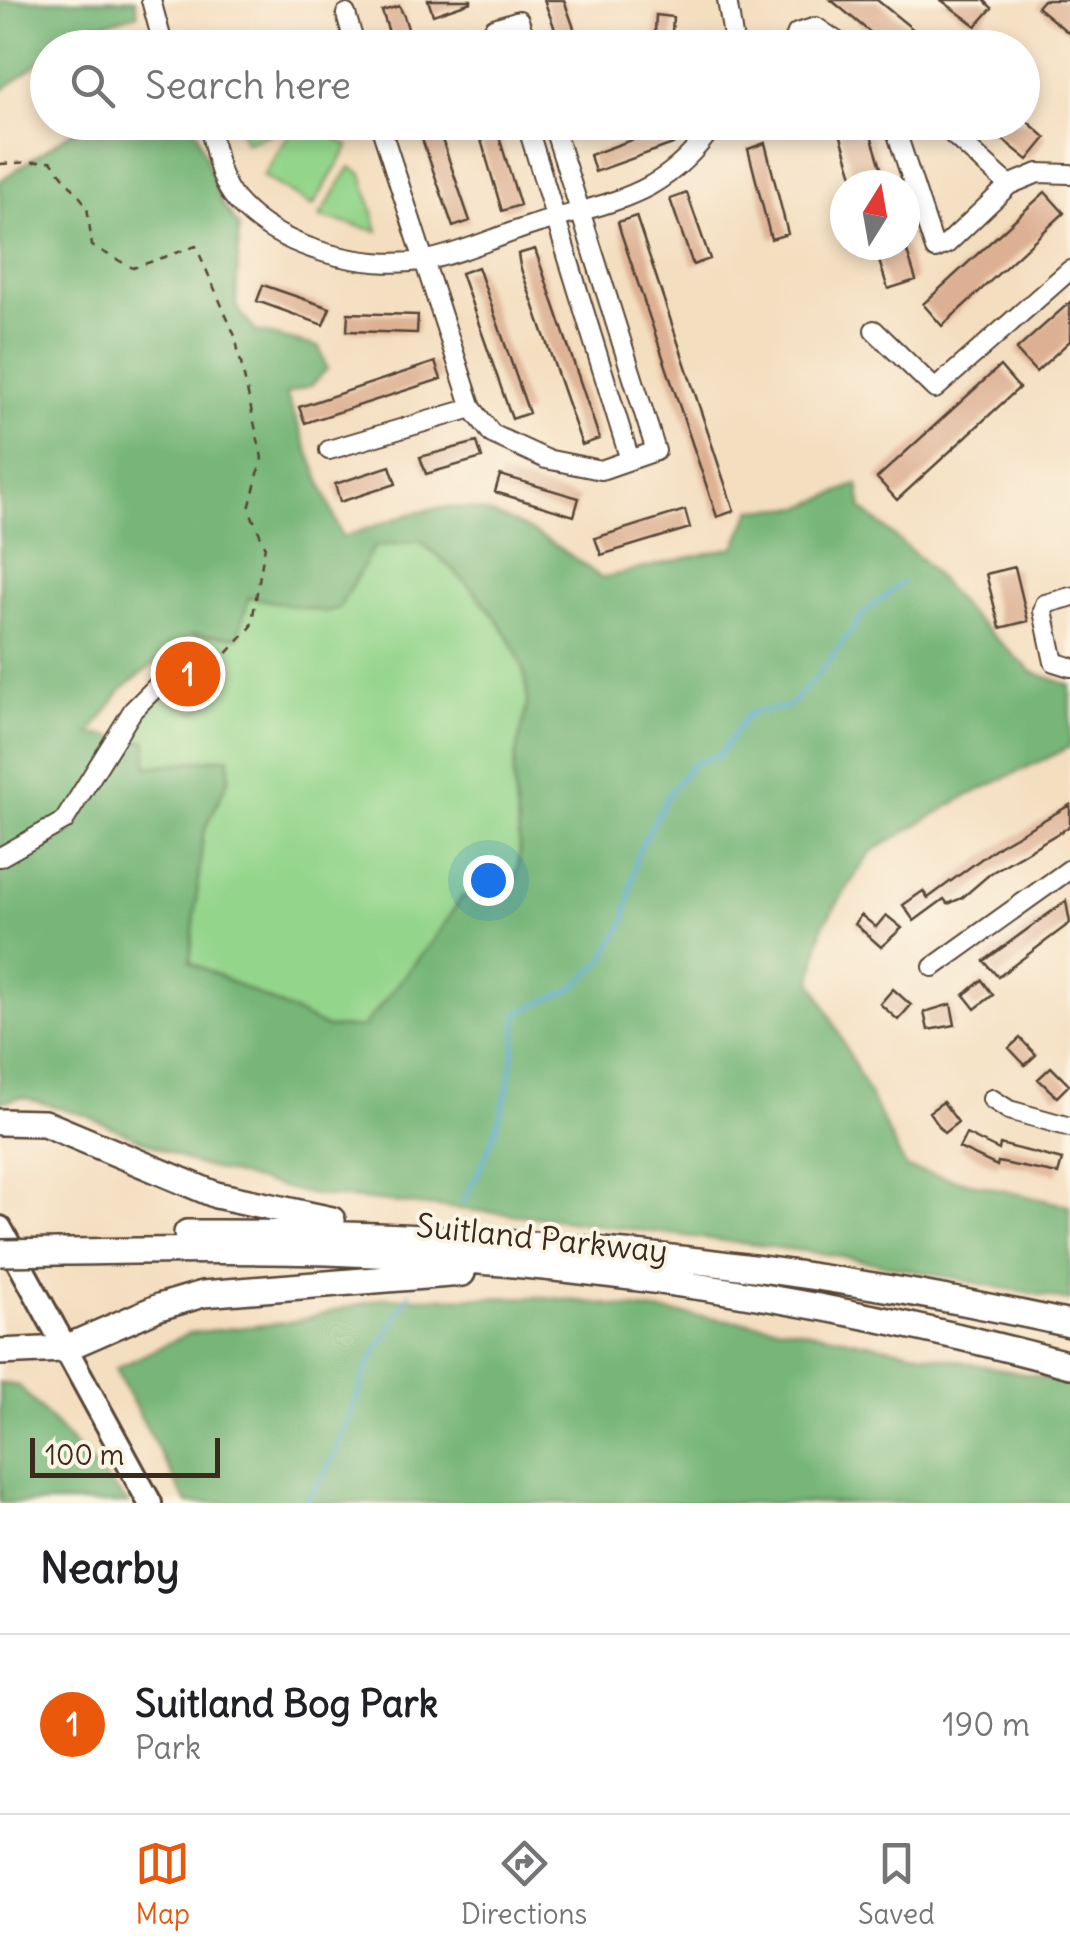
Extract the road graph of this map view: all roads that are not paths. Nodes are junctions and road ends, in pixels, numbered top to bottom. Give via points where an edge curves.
1 (151, 0) edge
2 (727, 0) edge
3 (346, 14) dead end
4 (157, 30) edge
5 (351, 30) edge
6 (495, 30) edge
7 (522, 30) edge
8 (732, 30) edge
9 (212, 140) edge
10 (386, 140) edge
11 (532, 140) edge
12 (558, 140) edge
13 (701, 140) edge
14 (900, 140) edge
15 (960, 140) edge
16 (1070, 174) edge
17 (1009, 185) junction
18 (581, 212) junction
19 (559, 218) junction
20 (426, 260) junction
21 (1070, 270) edge
22 (874, 330) dead end
23 (472, 408) junction
24 (329, 450) dead end
25 (630, 460) junction
26 (1070, 597) edge
27 (1070, 667) edge
28 (188, 682) road end
29 (0, 857) edge
30 (1070, 869) edge
31 (933, 968) dead end
32 (992, 1099) dead end
33 (0, 1122) edge
34 (1070, 1127) edge
35 (0, 1228) edge
36 (0, 1236) edge
37 (496, 1239) junction
38 (59, 1244) junction
39 (0, 1253) edge
40 (612, 1275) junction
41 (1070, 1324) edge
42 (63, 1349) junction
43 (0, 1352) edge
44 (1070, 1364) edge
45 (148, 1499) edge

1 - 4 street
2 - 8 street
3 - 5 street
6 - 7 street via 519,20
9 - 20 street via 235,200 270,229 371,262
10 - 20 street
11 - 19 street
12 - 18 street
13 - 18 street via 670,177
14 - 17 street via 936,249
15 - 17 street
16 - 17 street via 1038,173
18 - 19 street
18 - 25 street via 656,451
19 - 20 street
19 - 25 street
20 - 23 street
21 - 22 street via 935,390
23 - 24 street
23 - 25 street via 492,434 546,460 601,470
26 - 27 street via 1044,604 1043,611 1054,662
28 - 29 street via 165,678 133,710 64,820
30 - 31 street
32 - 34 street
33 - 37 highway via 44,1124 251,1205 329,1219 425,1224
35 - 42 main road
36 - 38 highway, Suitland Parkway
37 - 38 highway, Suitland Parkway via 323,1232
37 - 41 highway, Suitland Parkway via 776,1269
38 - 39 highway, Suitland Parkway, bridge
38 - 40 highway, Suitland Parkway via 329,1252
40 - 42 highway via 457,1273 219,1292 159,1306
40 - 44 highway, Suitland Parkway via 859,1315
42 - 43 highway
42 - 45 main road

